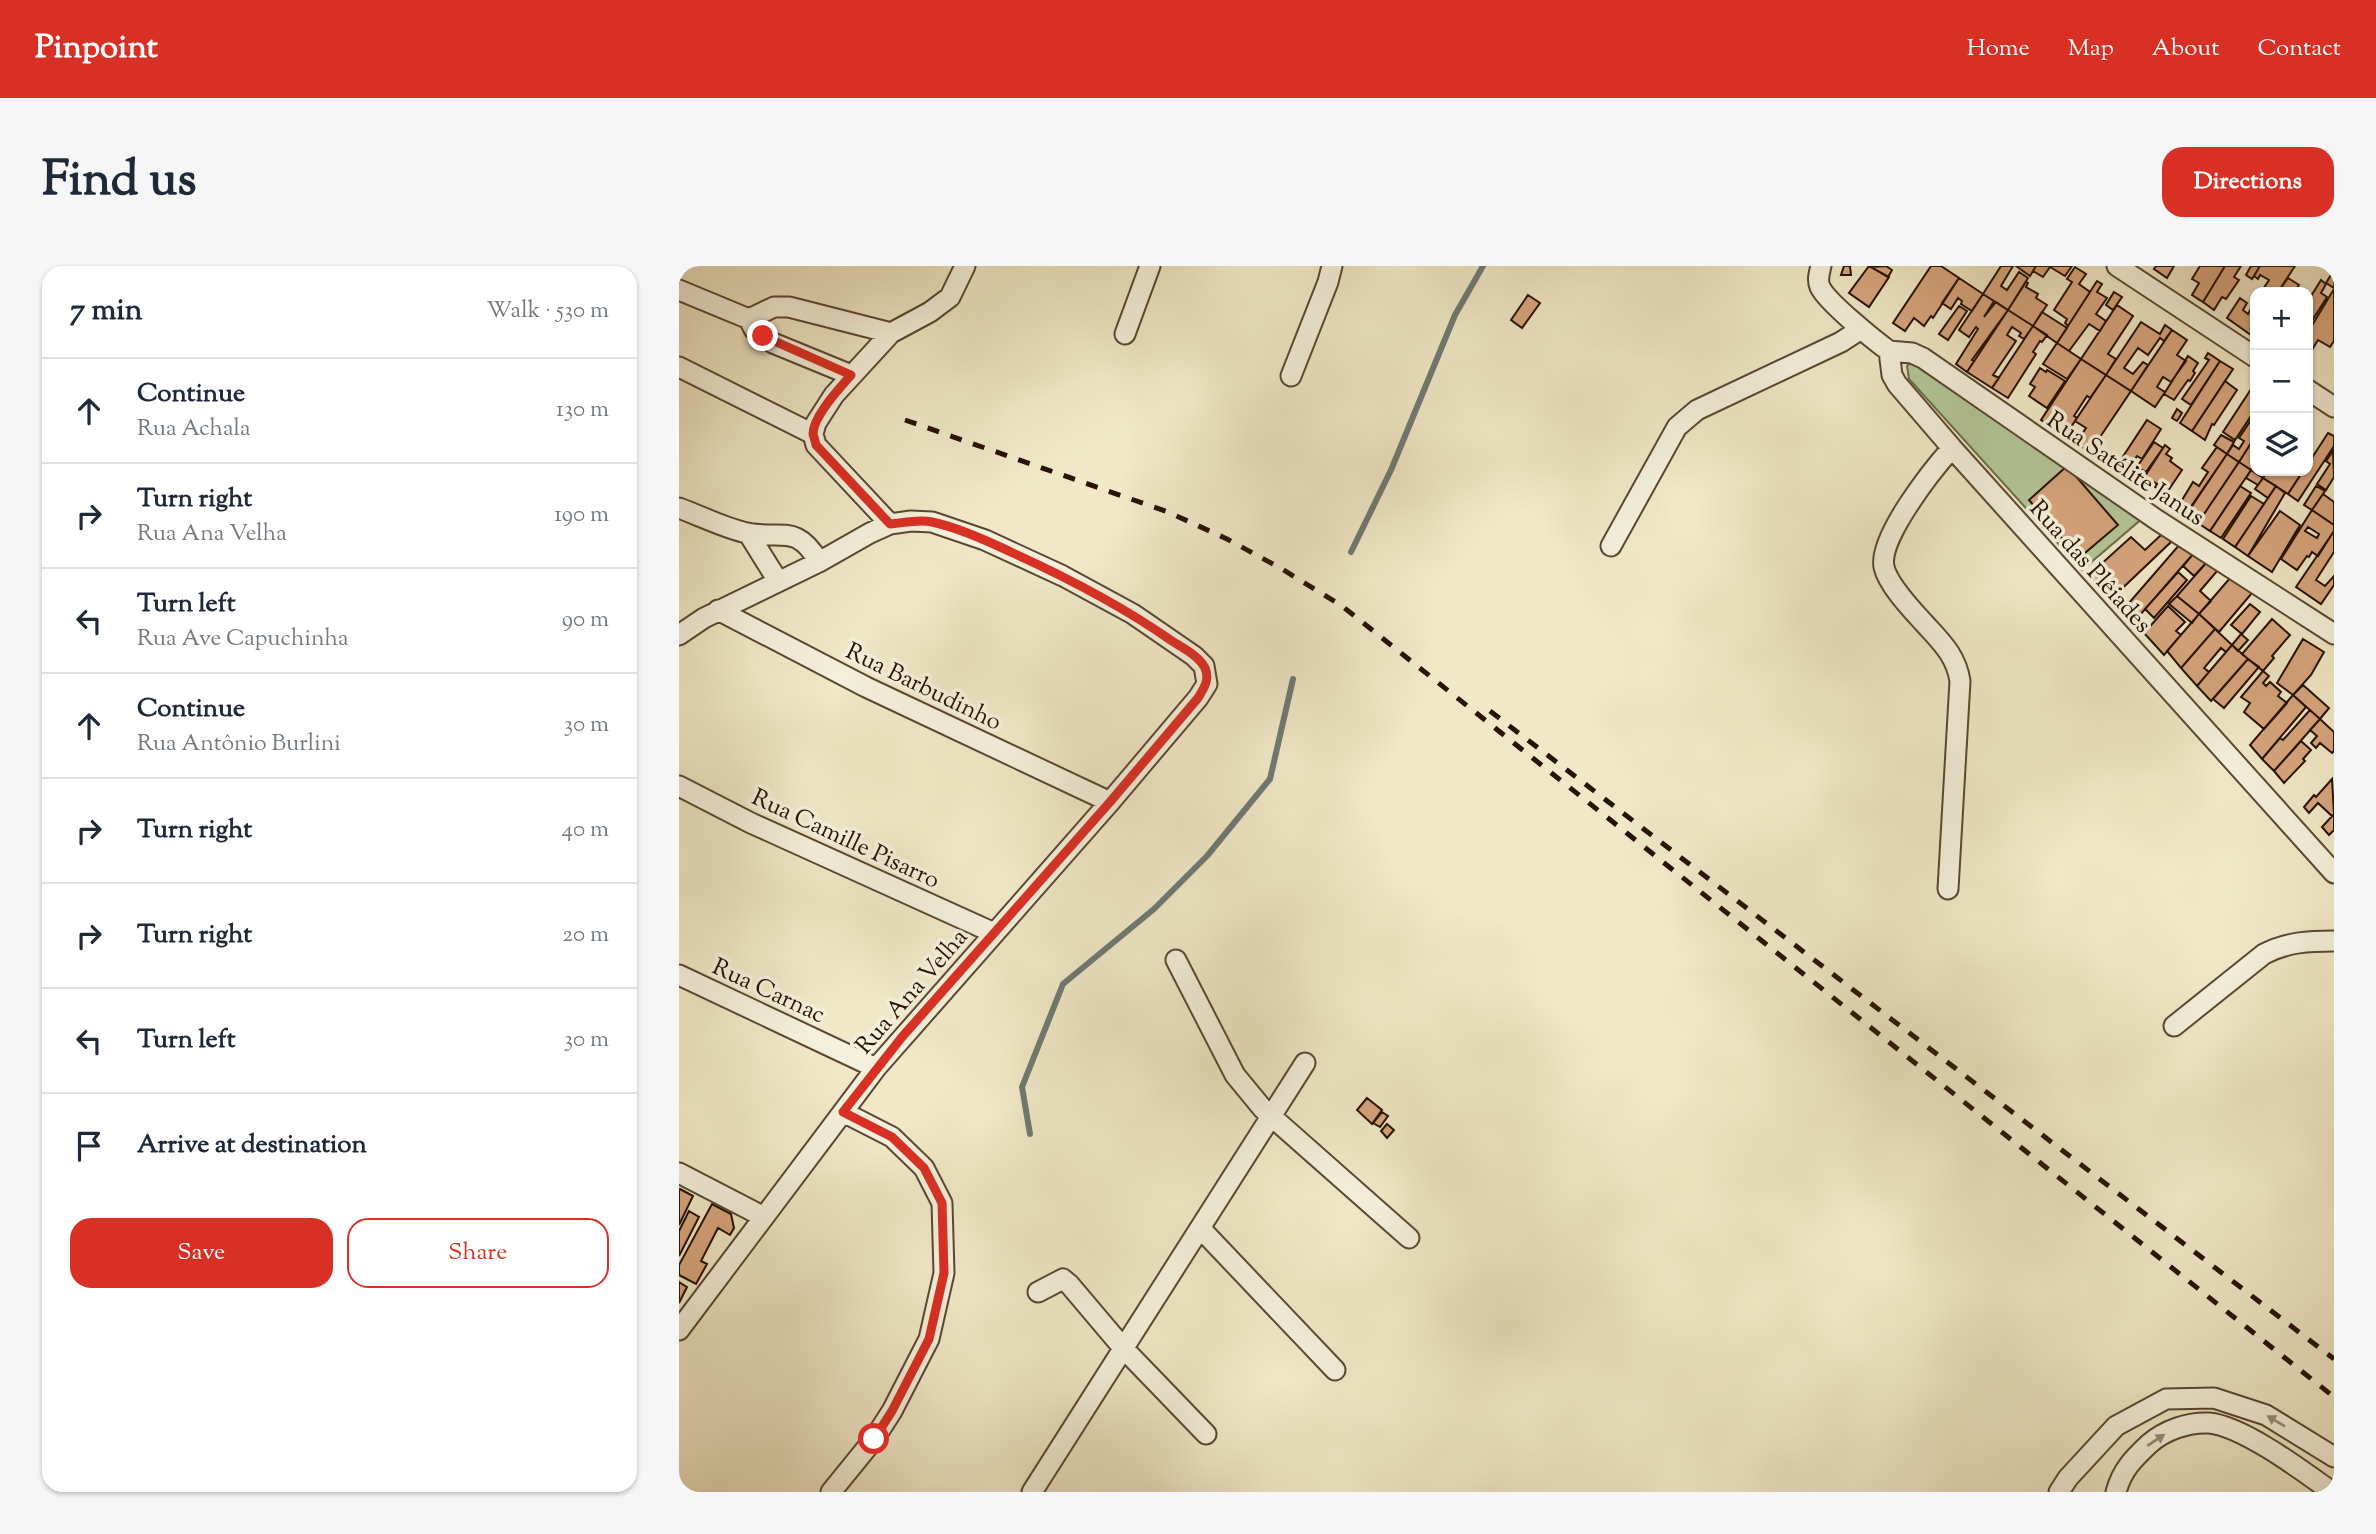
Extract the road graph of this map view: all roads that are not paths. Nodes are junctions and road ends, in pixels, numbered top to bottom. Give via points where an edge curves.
1 (965, 266) edge
2 (1150, 266) edge
3 (1332, 266) edge
4 (1821, 266) edge
5 (2117, 266) edge
6 (679, 290) edge
7 (749, 318) junction
8 (1861, 329) junction
9 (891, 332) junction
10 (1125, 334) dead end
11 (1889, 351) junction
12 (2250, 354) edge
13 (679, 367) edge
14 (851, 375) junction
15 (1291, 376) dead end
16 (2313, 393) edge
17 (2334, 406) edge
18 (813, 434) junction
19 (1952, 448) junction
20 (679, 508) edge
21 (890, 524) junction
22 (748, 533) junction
23 (1611, 546) dead end
24 (819, 562) junction
25 (778, 581) junction
26 (718, 610) junction
27 (2334, 634) edge
28 (679, 635) edge
29 (679, 786) edge
30 (1110, 802) junction
31 (2334, 873) edge
32 (1948, 889) dead end
33 (994, 933) junction
34 (2334, 941) edge
35 (1175, 960) dead end
36 (679, 975) edge
37 (2174, 1026) dead end
38 (1305, 1062) dead end
39 (876, 1068) junction
40 (843, 1112) junction
41 (1271, 1116) junction
42 (679, 1173) edge
43 (764, 1217) junction
44 (1201, 1229) junction
45 (1409, 1238) dead end
46 (1038, 1292) dead end
47 (679, 1330) edge
48 (1124, 1349) junction
49 (1335, 1370) dead end
50 (1206, 1434) dead end
51 (2334, 1457) edge
52 (831, 1492) edge
53 (1032, 1492) edge
54 (2059, 1492) edge
55 (2116, 1492) edge
56 (2332, 1492) edge

1 - 9 street via 950,297
2 - 10 street
3 - 15 street
4 - 8 street via 1821,289
5 - 12 street
6 - 7 street
7 - 9 street via 774,307 789,307
7 - 14 street via 754,329 773,342
8 - 11 street
8 - 23 street via 1687,418 1661,452
9 - 14 street
11 - 19 street, Rua das Plêiades via 1897,384
11 - 27 street, Rua Satélite Janus via 1923,358 2157,520
13 - 18 street
14 - 18 street via 815,423
16 - 17 street
18 - 21 street via 816,445
19 - 31 street, Rua das Plêiades
19 - 32 street via 1907,507 1891,536 1883,565 1889,579 1958,666
20 - 22 street
21 - 24 street
21 - 30 street, Rua Ana Velha via 932,522 985,540 1133,614 1204,666 1207,684 1198,698
22 - 24 street via 795,537 805,542
22 - 25 street
24 - 25 street
25 - 26 street
26 - 28 street
26 - 30 street, Rua Barbudinho via 866,687
29 - 33 street, Rua Camille Pisarro
30 - 33 street, Rua Ana Velha
33 - 39 street, Rua Ana Velha
34 - 37 street via 2309,941 2272,950
35 - 41 street via 1235,1075
36 - 39 street, Rua Carnac
38 - 41 street
39 - 40 street, Rua Ana Velha
40 - 43 street, Rua Ana Velha
40 - 52 street via 892,1137 924,1168 942,1203 944,1273 929,1339 892,1411
41 - 44 street
41 - 45 street
42 - 43 street
43 - 47 street, Rua Ana Velha
44 - 48 street
44 - 49 street
46 - 48 street via 1063,1279
48 - 50 street
48 - 53 street
51 -> 54 street via 2266,1415 2214,1398 2167,1399 2116,1426
55 -> 56 street via 2129,1462 2157,1437 2188,1424 2211,1423 2276,1454

